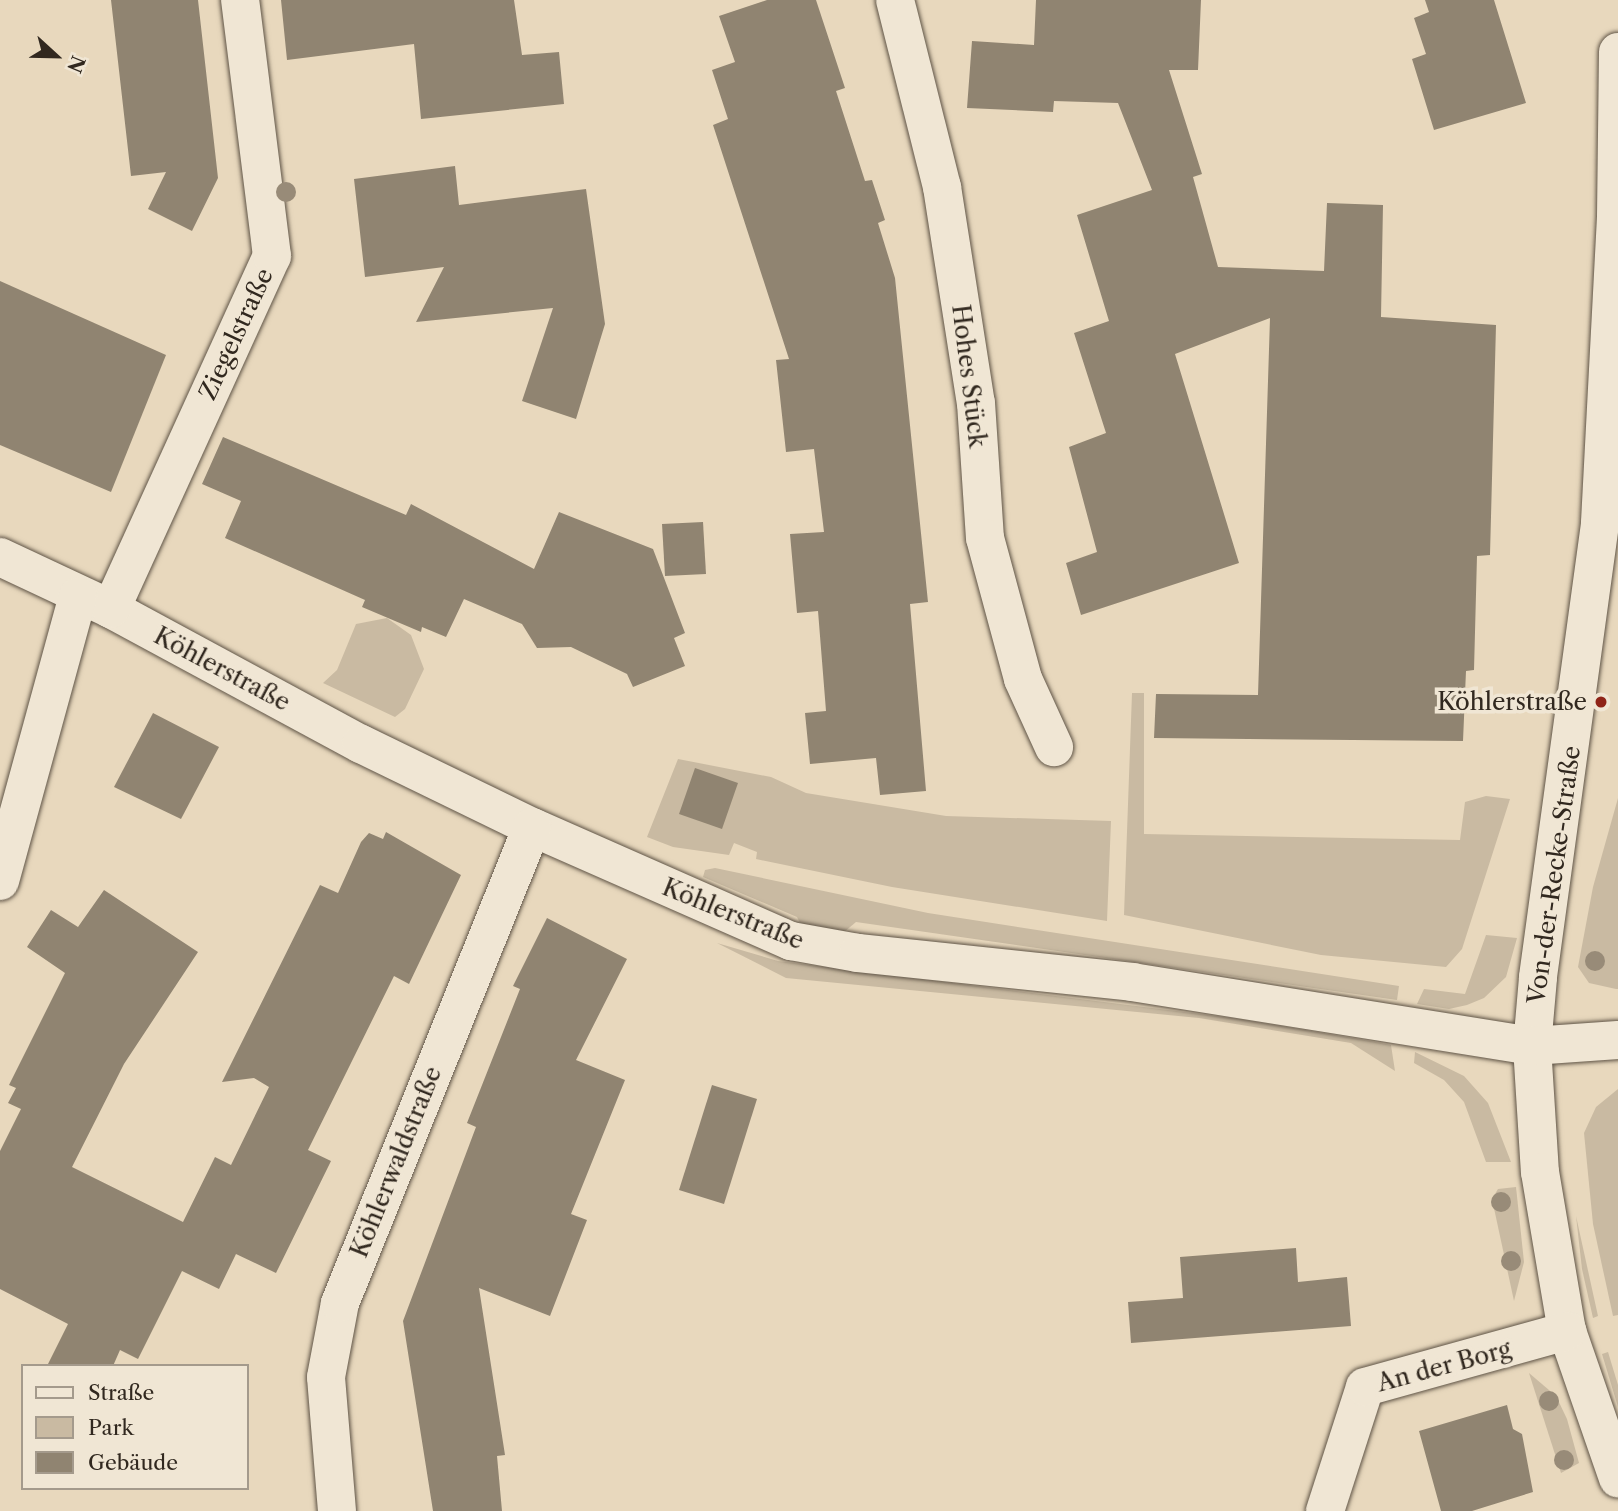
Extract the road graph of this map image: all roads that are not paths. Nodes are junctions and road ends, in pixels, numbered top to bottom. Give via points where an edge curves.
1 (240, 0) edge
2 (895, 0) edge
3 (1618, 52) edge
4 (0, 557) edge
5 (94, 603) junction
6 (1054, 747) dead end
7 (532, 827) junction
8 (0, 881) edge
9 (1618, 1040) edge
10 (1532, 1046) junction
11 (1567, 1331) junction
12 (1618, 1478) edge
13 (337, 1511) edge
14 (1325, 1511) edge

1 - 5 street, Ziegelstraße via 272,256
2 - 6 street, Hohes Stück via 942,187 976,403 985,538 1023,679
3 - 10 street, Von-der-Recke-Straße via 1616,217 1600,524
4 - 5 street, Köhlerstraße
5 - 7 street, Köhlerstraße via 361,744
5 - 8 street
7 - 10 street, Köhlerstraße via 676,893 816,947 1132,982
7 - 13 street, Köhlerwaldstraße via 340,1303 326,1377
9 - 10 street, Köhlerstraße
10 - 11 street, Von-der-Recke-Straße via 1541,1172
11 - 12 street, Von-der-Recke-Straße
11 - 14 street, An der Borg via 1365,1387

